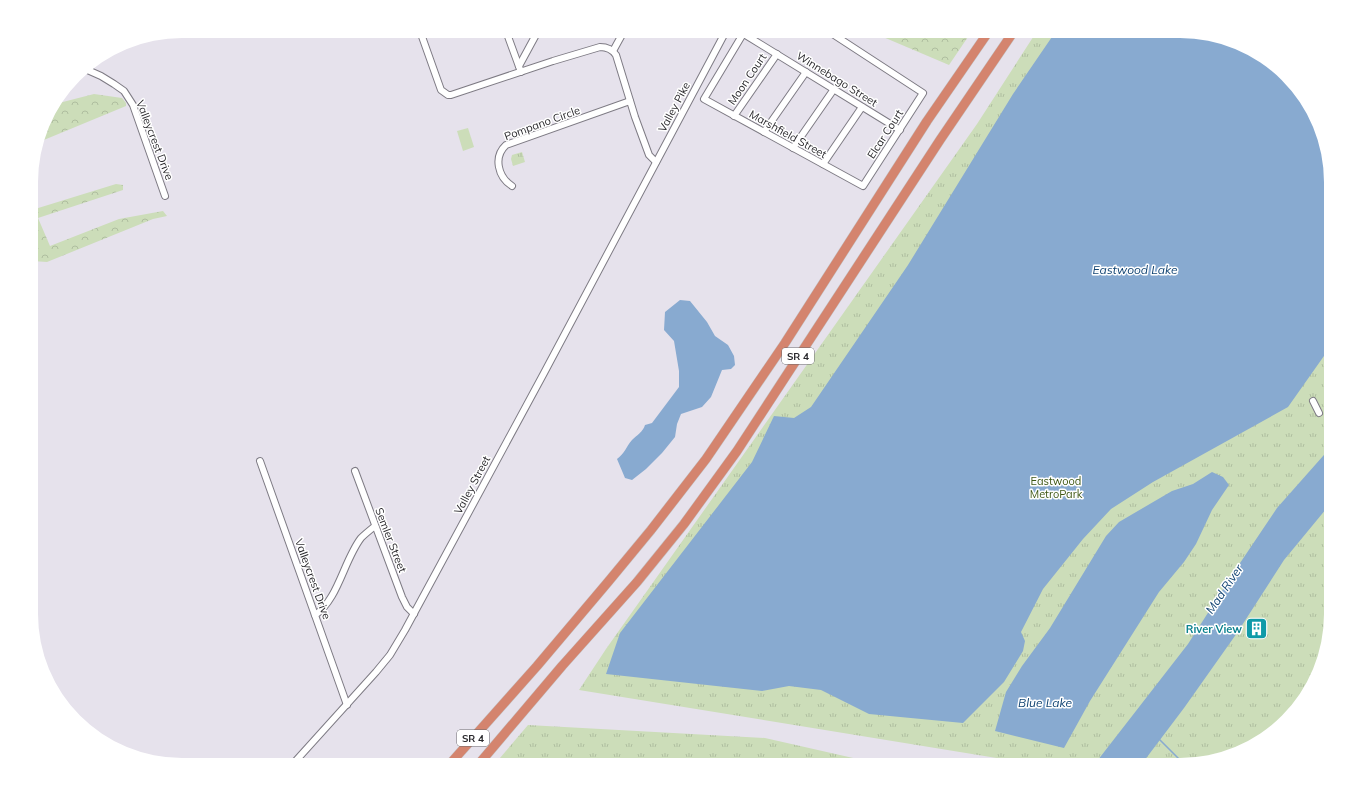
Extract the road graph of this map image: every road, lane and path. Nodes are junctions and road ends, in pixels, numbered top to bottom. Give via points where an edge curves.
1 (422, 38) edge
2 (509, 38) edge
3 (535, 38) edge
4 (620, 38) edge
5 (722, 38) edge
6 (738, 38) edge
7 (751, 38) edge
8 (839, 38) edge
9 (984, 38) edge
10 (1009, 38) edge
11 (613, 51) junction
12 (776, 54) junction
13 (520, 69) junction
14 (90, 71) edge
15 (806, 72) junction
16 (834, 89) junction
17 (630, 101) junction
18 (862, 107) junction
19 (734, 116) junction
20 (900, 130) junction
21 (764, 132) junction
22 (793, 148) junction
23 (656, 162) junction
24 (823, 164) junction
25 (512, 186) dead end
26 (863, 186) joint
27 (640, 193) joint
28 (165, 196) dead end
29 (1313, 401) dead end
30 (1319, 413) dead end
31 (260, 461) dead end
32 (355, 471) dead end
33 (375, 526) junction
34 (414, 614) junction
35 (315, 615) junction
36 (347, 705) junction
37 (298, 758) edge
38 (455, 758) edge
39 (484, 758) edge

1 - 13 street via 441,90 448,95
2 - 13 street
3 - 13 street
4 - 11 street
5 - 23 street, Valley Pike
6 - 19 street, Marshfield Street via 704,99
7 - 12 street, Winnebago Street
8 - 20 street, Elcar Court via 924,93
9 - 38 highway, SR 4 via 706,459 613,576
10 - 39 highway, SR 4 via 737,450 684,524
11 - 13 street via 600,47
11 - 17 street
12 - 15 street, Winnebago Street
12 - 19 street, Moon Court
14 - 28 street, Valleycrest Drive via 124,91 133,105
15 - 16 street, Winnebago Street
15 - 21 street
16 - 18 street, Winnebago Street
16 - 22 street
17 - 23 street via 649,155
17 - 25 street, Pompano Circle via 506,145 499,156 499,168 505,180
18 - 20 street, Winnebago Street
18 - 24 street
19 - 21 street, Marshfield Street
20 - 26 street, Elcar Court
21 - 22 street, Marshfield Street
22 - 24 street, Marshfield Street
23 - 27 street, Valley Pike
24 - 26 street, Marshfield Street
27 - 34 street, Valley Street
29 - 30 street
31 - 35 street, Valleycrest Drive
32 - 33 street, Semler Street
33 - 34 street, Semler Street via 402,597
33 - 35 street via 358,542 324,607
34 - 36 street, Valley Street via 382,666
35 - 36 street, Valleycrest Drive
36 - 37 street, Valley Street

